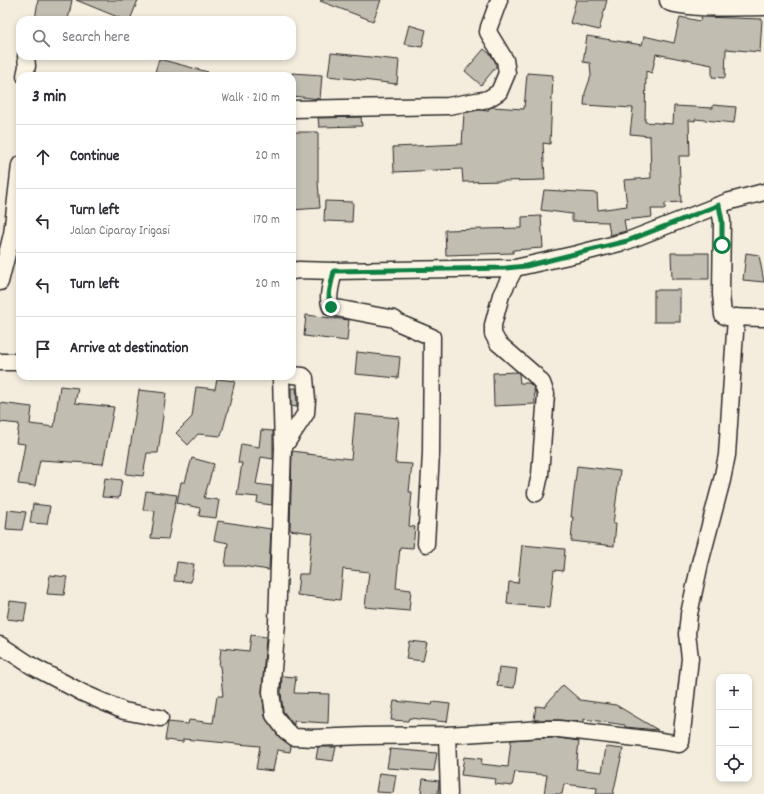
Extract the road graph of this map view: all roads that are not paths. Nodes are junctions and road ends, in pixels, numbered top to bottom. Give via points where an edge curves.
1 (498, 0) edge
2 (671, 0) edge
3 (710, 2) edge
4 (764, 4) edge
5 (26, 60) edge
6 (25, 72) edge
7 (296, 109) edge
8 (764, 192) edge
9 (16, 200) edge
10 (720, 212) junction
11 (296, 270) edge
12 (334, 271) junction
13 (513, 272) junction
14 (0, 282) edge
15 (736, 317) junction
16 (764, 318) edge
17 (0, 362) edge
18 (16, 362) edge
19 (296, 375) edge
20 (280, 380) edge
21 (283, 448) junction
22 (536, 493) dead end
23 (426, 544) dead end
24 (0, 645) edge
25 (160, 718) dead end
26 (447, 735) junction
27 (449, 794) edge

1 - 7 street via 488,32 505,60 507,73 499,92 488,99 448,106
2 - 3 main road
3 - 4 main road
5 - 6 street
8 - 10 street via 739,198
9 - 14 street via 12,234
10 - 13 street
10 - 15 street via 723,315
11 - 12 street
12 - 13 street
12 - 23 street via 329,295 331,307 394,319 432,337 431,453
13 - 22 street via 501,295 493,334 498,343 536,375 546,394 540,475
15 - 16 street
15 - 26 street via 727,455 689,614 687,634 690,658 681,742 677,744 559,729
17 - 18 street
19 - 21 street via 306,378 306,413
20 - 21 street
21 - 26 street via 277,623 271,692 274,715 294,737
24 - 25 street via 32,666 83,693 124,711
26 - 27 street

